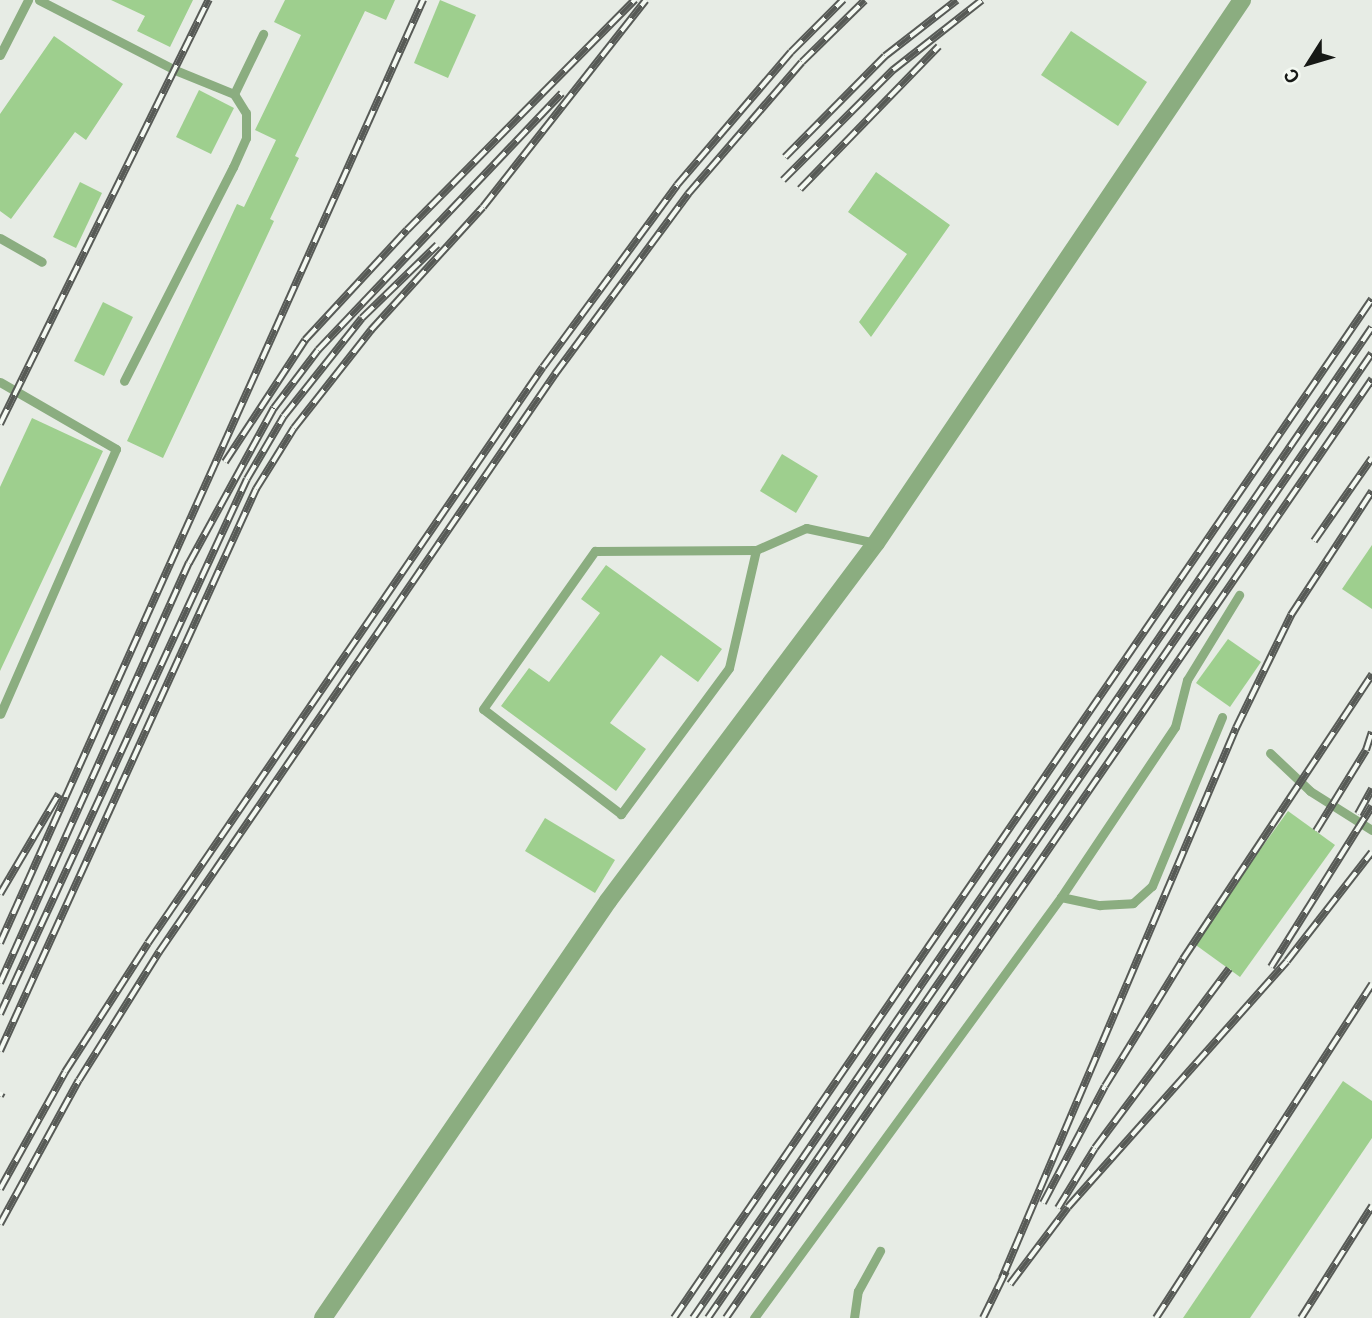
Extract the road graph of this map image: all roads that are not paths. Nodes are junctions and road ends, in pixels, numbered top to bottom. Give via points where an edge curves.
1 (28, 0) edge
2 (39, 0) edge
3 (1242, 0) edge
4 (263, 34) dead end
5 (0, 55) edge
6 (233, 94) junction
7 (0, 238) edge
8 (42, 262) dead end
9 (124, 381) dead end
10 (0, 382) edge
11 (876, 543) junction
12 (756, 550) junction
13 (1239, 596) dead end
14 (0, 714) edge
15 (1222, 717) dead end
16 (1270, 753) dead end
17 (1372, 830) edge
18 (1061, 897) junction
19 (880, 1251) dead end
20 (323, 1318) edge
21 (754, 1318) edge
22 (854, 1318) edge

1 - 5 lane
2 - 6 lane via 175,70
3 - 11 street
4 - 6 lane
6 - 9 lane via 246,113 246,138
7 - 8 lane
10 - 14 lane via 116,449
11 - 12 lane via 806,528
11 - 20 street via 608,901
12 - 12 lane via 595,551 483,709 621,814 729,668
13 - 18 lane via 1187,680 1175,727
15 - 18 lane via 1152,886 1133,902 1100,905
16 - 17 lane via 1310,790
18 - 21 lane
19 - 22 lane via 858,1291

